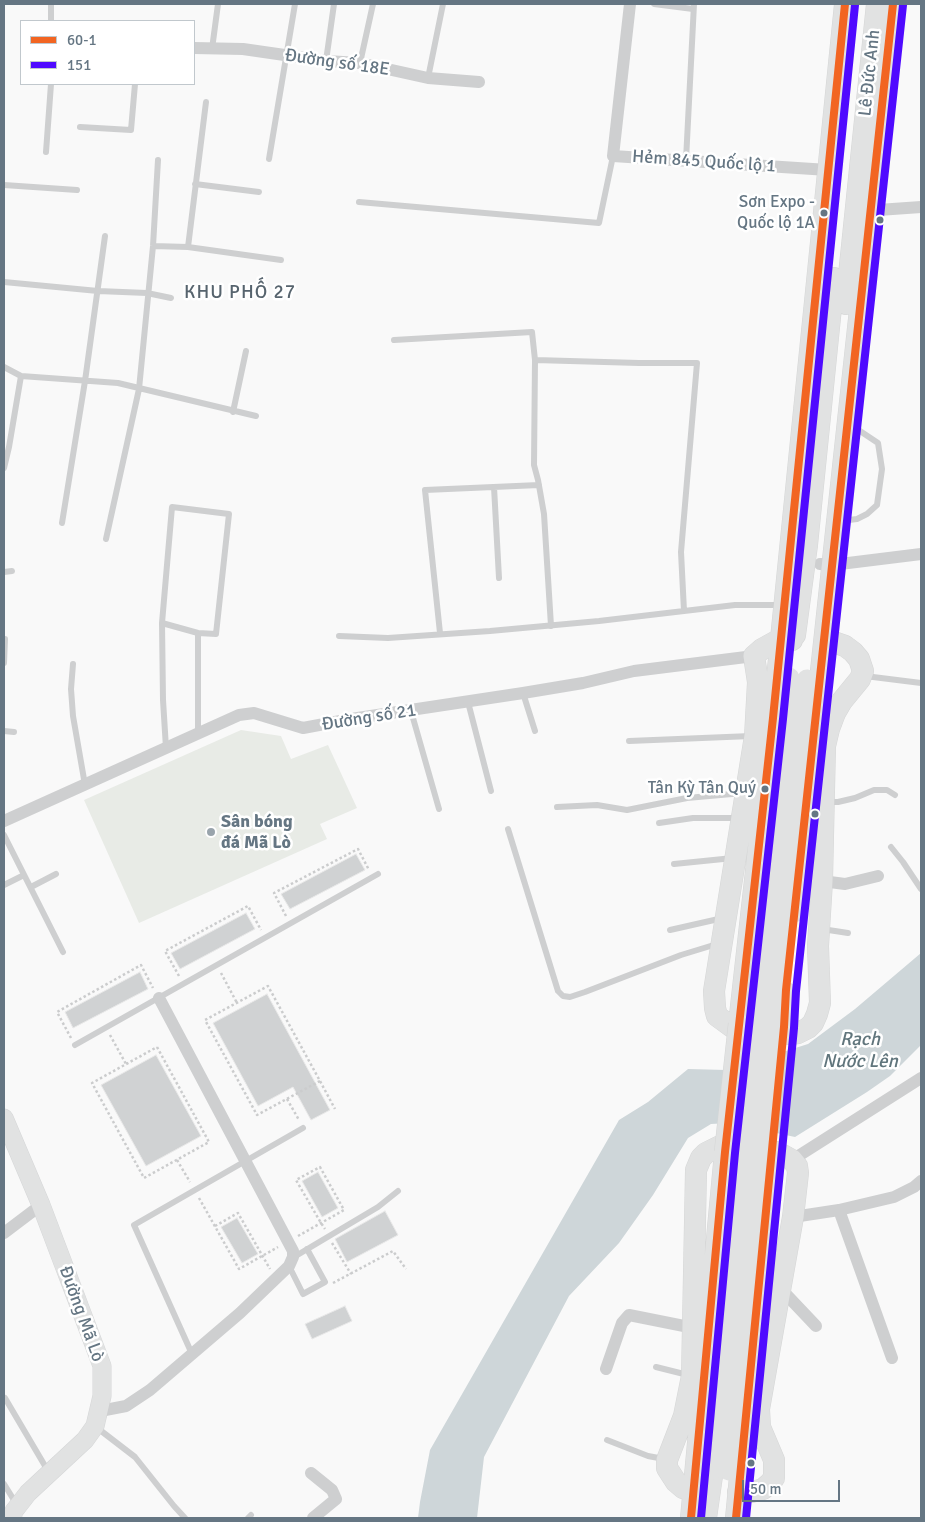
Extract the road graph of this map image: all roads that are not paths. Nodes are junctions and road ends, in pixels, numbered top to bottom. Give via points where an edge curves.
1 (51, 4) edge
2 (218, 4) edge
3 (295, 4) edge
4 (334, 4) edge
5 (373, 4) edge
6 (443, 4) edge
7 (630, 4) edge
8 (654, 4) edge
9 (844, 4) edge
10 (862, 4) edge
11 (877, 4) edge
12 (893, 4) edge
13 (693, 7) edge
14 (51, 20) edge
15 (195, 48) edge
16 (212, 49) junction
17 (287, 56) junction
18 (326, 61) junction
19 (360, 63) junction
20 (428, 78) junction
21 (479, 82) dead end
22 (50, 85) edge
23 (135, 85) edge
24 (206, 102) dead end
25 (80, 127) dead end
26 (46, 152) dead end
27 (613, 156) junction
28 (269, 159) dead end
29 (158, 160) dead end
30 (686, 160) junction
31 (828, 170) junction
32 (195, 184) junction
33 (4, 185) edge
34 (77, 190) dead end
35 (259, 192) dead end
36 (359, 202) dead end
37 (921, 206) edge
38 (863, 210) junction
39 (105, 236) dead end
40 (153, 246) junction
41 (188, 247) junction
42 (281, 260) dead end
43 (4, 282) edge
44 (98, 291) junction
45 (148, 293) junction
46 (171, 298) dead end
47 (852, 316) junction
48 (394, 340) dead end
49 (246, 351) dead end
50 (535, 360) junction
51 (4, 367) edge
52 (21, 376) junction
53 (85, 381) junction
54 (139, 389) junction
55 (234, 412) junction
56 (256, 416) dead end
57 (848, 424) junction
58 (4, 468) edge
59 (539, 485) junction
60 (494, 487) junction
61 (838, 521) junction
62 (62, 523) dead end
63 (106, 539) dead end
64 (921, 554) edge
65 (826, 564) junction
66 (4, 572) edge
67 (12, 572) dead end
68 (499, 578) dead end
69 (784, 605) junction
70 (684, 611) junction
71 (162, 623) junction
72 (551, 626) junction
73 (198, 633) junction
74 (440, 633) junction
75 (339, 636) dead end
76 (5, 638) dead end
77 (825, 639) junction
78 (787, 640) junction
79 (754, 656) junction
80 (4, 663) edge
81 (73, 664) dead end
82 (862, 675) junction
83 (798, 679) junction
84 (921, 683) edge
85 (523, 693) junction
86 (468, 702) junction
87 (411, 711) junction
88 (4, 731) edge
89 (535, 731) dead end
90 (14, 732) dead end
91 (198, 732) junction
92 (755, 736) junction
93 (629, 741) dead end
94 (166, 748) junction
95 (85, 785) junction
96 (490, 791) dead end
97 (747, 793) junction
98 (895, 795) dead end
99 (824, 802) junction
100 (557, 807) dead end
101 (439, 809) dead end
102 (743, 818) junction
103 (4, 821) edge
104 (659, 823) dead end
105 (508, 829) dead end
106 (4, 835) edge
107 (890, 847) dead end
108 (736, 857) junction
109 (674, 864) dead end
110 (56, 874) dead end
111 (24, 875) junction
112 (376, 876) road end
113 (878, 876) dead end
114 (822, 881) junction
115 (4, 885) edge
116 (30, 887) junction
117 (921, 889) edge
118 (728, 916) junction
119 (819, 928) junction
120 (670, 930) dead end
121 (848, 933) dead end
122 (723, 942) junction
123 (63, 952) dead end
124 (159, 998) junction
125 (75, 1045) road end
126 (919, 1084) edge
127 (4, 1118) edge
128 (303, 1128) road end
129 (792, 1160) junction
130 (245, 1161) junction
131 (921, 1181) edge
132 (398, 1191) dead end
133 (41, 1205) junction
134 (839, 1210) junction
135 (793, 1217) junction
136 (4, 1233) edge
137 (307, 1248) junction
138 (291, 1262) junction
139 (780, 1288) junction
140 (816, 1326) dead end
141 (694, 1328) junction
142 (192, 1354) junction
143 (892, 1358) dead end
144 (656, 1367) dead end
145 (606, 1369) dead end
146 (692, 1376) junction
147 (5, 1398) edge
148 (98, 1419) junction
149 (606, 1440) dead end
150 (667, 1460) junction
151 (721, 1470) junction
152 (49, 1472) junction
153 (311, 1472) dead end
154 (4, 1484) edge
155 (695, 1492) junction
156 (738, 1492) junction
157 (14, 1513) edge
158 (185, 1518) edge
159 (313, 1518) edge
160 (691, 1518) edge
161 (706, 1518) edge
162 (724, 1518) edge
163 (736, 1518) edge

1 - 14 lane
2 - 16 lane
3 - 17 lane
4 - 18 lane
5 - 19 lane
6 - 20 lane
7 - 27 street, Hẻm 845 Quốc lộ 1
8 - 13 lane
9 - 31 highway, Lê Đức Anh
10 - 78 highway, Lê Đức Anh via 809,525
11 - 38 highway, Lê Đức Anh
12 - 38 highway, Lê Đức Anh
13 - 30 lane
15 - 16 street, Đường số 18E
16 - 17 street, Đường số 18E via 243,49
17 - 18 street, Đường số 18E
17 - 28 lane
18 - 19 street, Đường số 18E
19 - 20 street, Đường số 18E
20 - 21 street, Đường số 18E
22 - 26 lane
23 - 25 lane via 131,130
24 - 32 lane
27 - 30 street, Hẻm 845 Quốc lộ 1
27 - 36 lane via 599,223
29 - 40 lane
30 - 31 street, Hẻm 845 Quốc lộ 1
31 - 69 highway, Lê Đức Anh
32 - 35 lane
32 - 41 lane
33 - 34 lane
37 - 38 street
38 - 47 highway, Lê Đức Anh
39 - 44 lane
40 - 41 lane
40 - 45 lane
41 - 42 lane
43 - 44 lane
44 - 45 lane
44 - 53 lane
45 - 46 lane
45 - 54 lane
47 - 57 highway, Lê Đức Anh
47 - 65 highway, Lê Đức Anh
48 - 50 lane via 532,332
49 - 55 lane
50 - 59 lane via 534,465
50 - 70 lane via 697,363 681,552
51 - 52 lane
52 - 53 lane
52 - 58 lane
53 - 54 lane
53 - 62 lane
54 - 55 lane
54 - 63 lane
55 - 56 lane
57 - 61 highway, Lê Đức Anh
57 - 61 lane via 878,443 882,469 876,505 857,519
59 - 60 lane
59 - 72 lane via 544,514
60 - 68 lane
60 - 74 lane via 424,490
61 - 65 highway, Lê Đức Anh
64 - 65 street
65 - 77 highway, Lê Đức Anh
65 - 83 highway, Lê Đức Anh
66 - 67 lane
69 - 70 lane via 735,605
69 - 78 highway, Lê Đức Anh
70 - 72 lane
71 - 73 lane
71 - 73 lane via 172,508 229,514 216,634
71 - 94 lane
72 - 74 lane
73 - 91 lane
74 - 75 lane via 388,638
76 - 80 lane
77 - 82 highway via 853,652 862,666
77 - 156 highway, Lê Đức Anh via 787,980
78 - 79 highway via 762,649
78 - 83 highway, Lê Đức Anh
78 - 155 highway, Lê Đức Anh, bridge via 773,718 725,1152
79 - 85 street, Đường số 21 via 634,671
79 - 92 highway via 758,682
81 - 95 lane via 72,716
82 - 84 lane
82 - 99 highway via 842,701 829,729 825,746
83 - 151 highway, bridge
85 - 86 street, Đường số 21
85 - 89 lane
86 - 87 street, Đường số 21
86 - 96 lane
87 - 91 street, Đường số 21 via 303,728 254,713 239,715
87 - 101 lane
88 - 90 lane
91 - 94 street, Đường số 21
92 - 93 lane
92 - 97 highway
94 - 95 street, Đường số 21
95 - 103 street, Đường số 21
97 - 100 lane via 687,798 627,810 596,805
97 - 102 highway
98 - 99 lane via 887,790 874,790 855,798
99 - 114 highway
102 - 104 lane via 693,818
102 - 108 highway
105 - 122 lane via 558,990 563,996 585,992
106 - 111 lane
107 - 117 lane
108 - 109 lane
108 - 118 highway
110 - 116 lane
111 - 115 lane
111 - 116 lane
112 - 124 lane
113 - 114 street via 845,884
114 - 119 highway
116 - 123 lane
118 - 120 lane
118 - 122 highway
119 - 121 lane
119 - 122 highway via 818,1014 808,1028 791,1034 740,1030 717,1016 714,991
124 - 125 lane
124 - 130 street
126 - 129 street
127 - 133 main road, Đường Mã Lò
128 - 130 lane
129 - 135 highway via 798,1173
129 - 141 highway via 776,1152 728,1146 713,1149 701,1158 695,1179
130 - 138 street via 293,1251
130 - 142 lane via 134,1224
131 - 134 street via 894,1197
132 - 137 lane via 378,1207
133 - 136 street
133 - 148 main road, Đường Mã Lò via 102,1366
134 - 135 street
134 - 143 street
135 - 139 highway
137 - 138 lane
137 - 138 lane via 325,1282 303,1294
138 - 142 street
139 - 140 street
139 - 156 highway via 759,1409 760,1427 774,1460 774,1478 764,1488
141 - 145 street via 629,1315 622,1323
141 - 146 highway
142 - 148 street via 150,1390
144 - 146 lane
146 - 150 highway via 684,1416
147 - 152 lane
148 - 152 main road via 84,1440
148 - 158 lane via 135,1457
149 - 150 lane
150 - 155 highway via 667,1468 676,1482
151 - 161 highway
151 - 162 highway
152 - 157 main road
153 - 159 street via 332,1490 336,1499
154 - 157 lane
155 - 160 highway
156 - 163 highway

